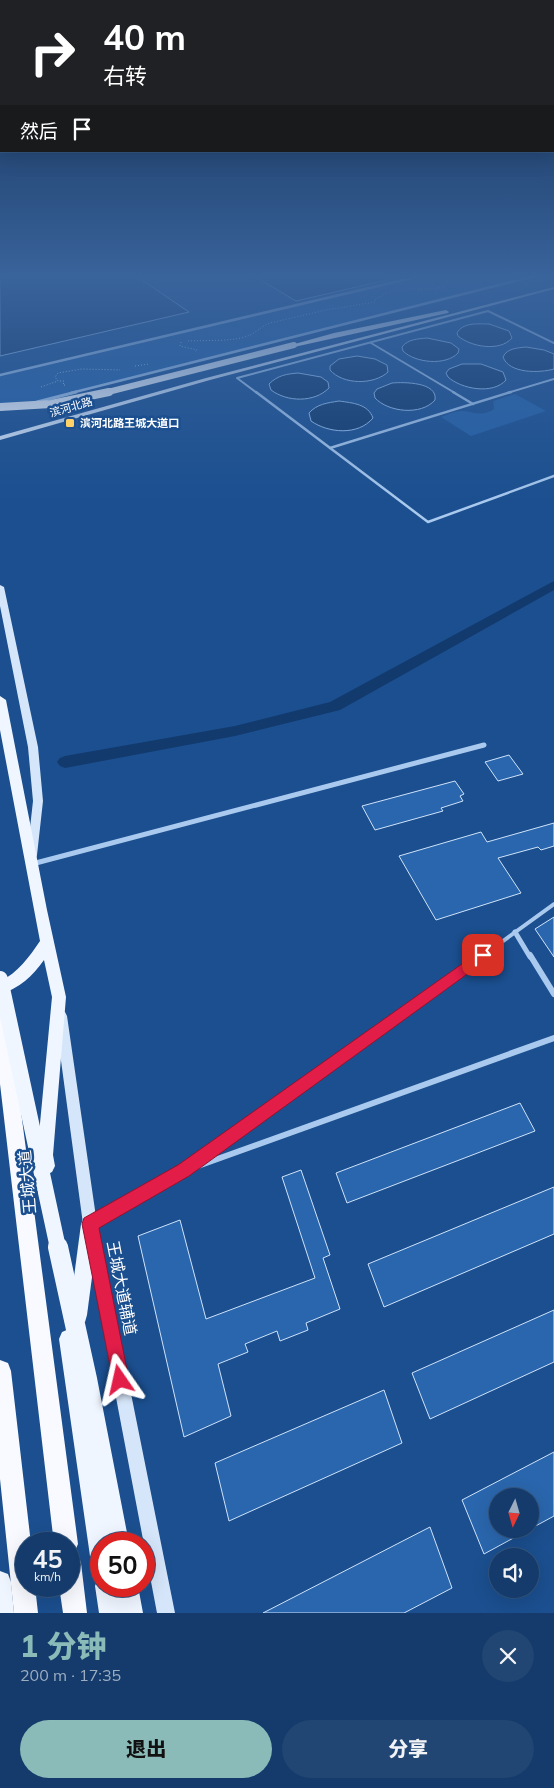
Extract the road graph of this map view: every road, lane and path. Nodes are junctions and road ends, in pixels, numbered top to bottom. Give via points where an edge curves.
1 (101, 351) edge
2 (195, 351) edge
3 (237, 351) edge
4 (269, 351) edge
5 (298, 351) edge
6 (313, 351) edge
7 (336, 351) edge
8 (386, 351) edge
9 (191, 354) dead end
10 (154, 364) dead end
11 (133, 368) dead end
12 (127, 370) dead end
13 (0, 375) edge
14 (554, 379) edge
15 (58, 381) junction
16 (41, 387) dead end
17 (76, 392) junction
18 (473, 404) junction
19 (0, 409) edge
20 (10, 428) dead end
21 (0, 438) edge
22 (330, 448) junction
23 (554, 476) edge
24 (0, 587) edge
25 (0, 700) edge
26 (484, 746) dead end
27 (32, 864) junction
28 (554, 904) edge
29 (515, 932) junction
30 (47, 942) junction
31 (0, 979) edge
32 (0, 988) edge
33 (554, 994) edge
34 (59, 997) junction
35 (0, 1013) edge
36 (554, 1038) edge
37 (184, 1171) junction
38 (90, 1224) junction
39 (72, 1357) junction
40 (0, 1371) edge
41 (65, 1532) edge
42 (98, 1532) edge
43 (117, 1532) edge
44 (0, 1582) edge
45 (73, 1597) edge
46 (108, 1597) edge
47 (129, 1597) edge
48 (3, 1613) edge
49 (26, 1613) edge
50 (75, 1613) edge
51 (110, 1613) edge
52 (132, 1613) edge
53 (166, 1613) edge

1 - 13 street
2 - 9 path
3 - 17 street
4 - 19 main road, bridge via 106,393 51,404
5 - 20 main road, 滨河北路
6 - 21 main road, 滨河北路
7 - 22 lane via 237,378
8 - 18 lane
10 - 11 path via 140,364
12 - 15 path via 71,370 58,373 55,377
14 - 18 lane
15 - 16 path
15 - 17 path via 64,381 63,385 71,386
17 - 19 street
18 - 22 lane
22 - 23 lane via 428,522
24 - 27 main road via 33,747 38,801
25 - 27 main road, 王城大道
26 - 27 street
27 - 30 main road, 王城大道
28 - 29 lane
29 - 33 street
29 - 37 lane
30 - 32 main road via 31,967 9,985
30 - 34 main road, 王城大道
31 - 43 main road, bridge via 88,1380
34 - 38 main road, 王城大道辅道
34 - 39 main road, 王城大道 via 45,1155
35 - 41 highway, 王城大道
36 - 37 street
37 - 38 lane
38 - 39 main road
38 - 53 main road, 王城大道辅道
39 - 42 main road, 王城大道
40 - 49 highway
44 - 48 main road
45 - 50 highway
46 - 51 main road
47 - 52 main road

